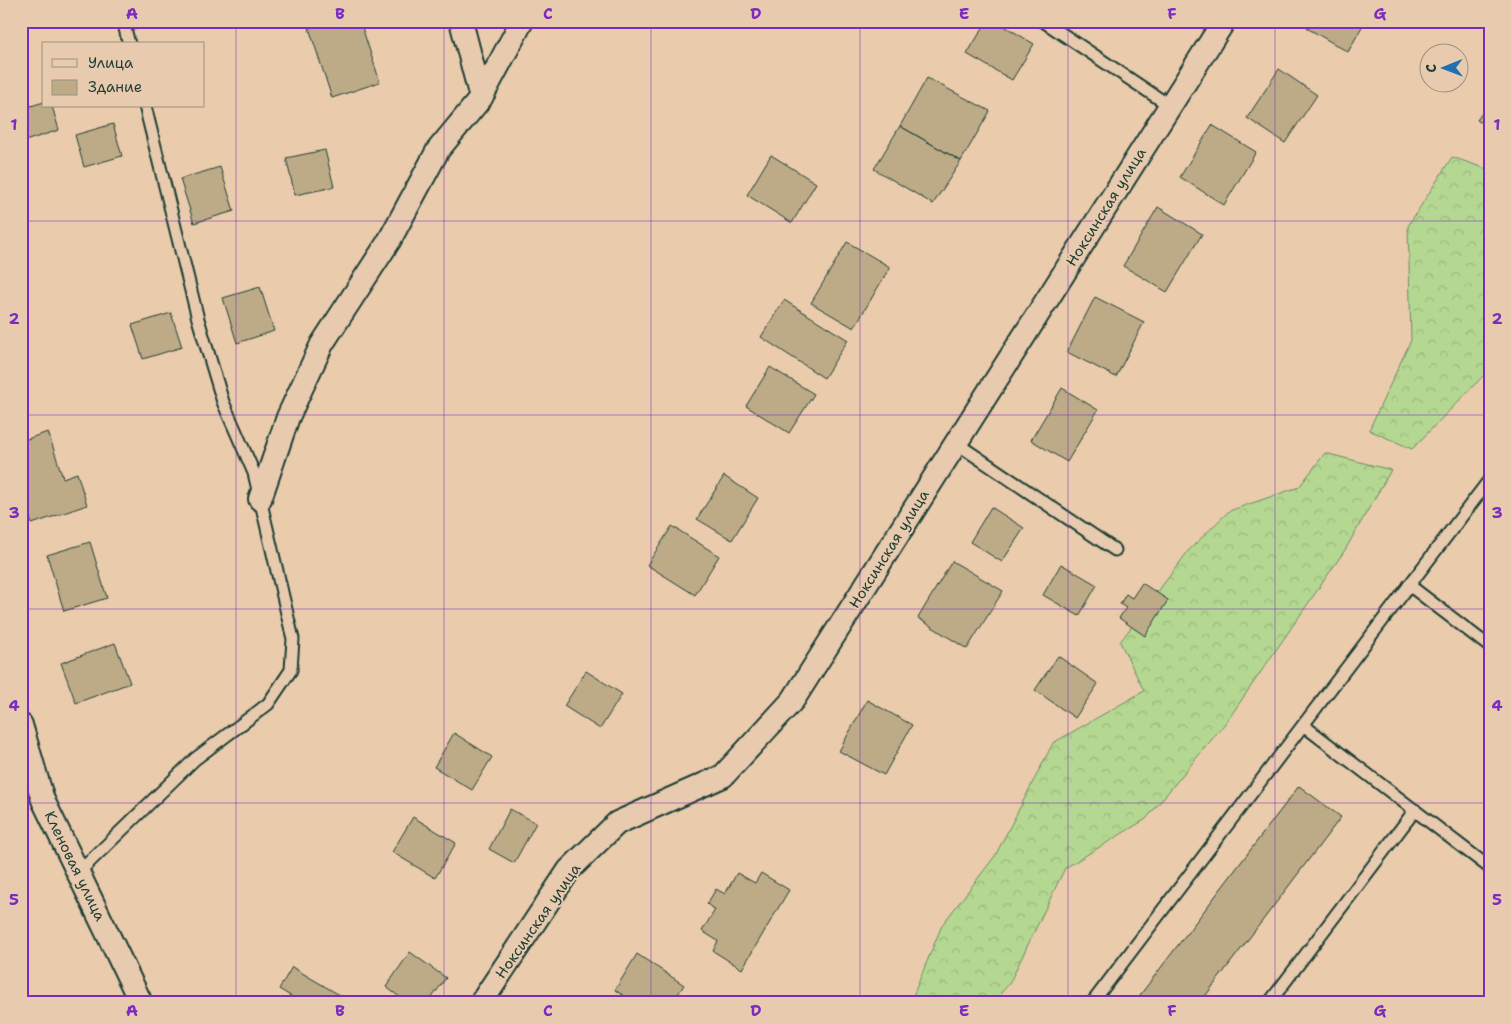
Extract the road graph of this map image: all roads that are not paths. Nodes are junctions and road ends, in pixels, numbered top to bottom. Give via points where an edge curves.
1 (136, 21) edge
2 (461, 21) edge
3 (522, 21) edge
4 (1043, 21) edge
5 (1224, 21) edge
6 (124, 24) edge
7 (128, 42) edge
8 (481, 98) junction
9 (1170, 106) junction
10 (146, 108) edge
11 (956, 442) junction
12 (1490, 478) edge
13 (260, 499) junction
14 (1115, 550) dead end
15 (1409, 585) junction
16 (1490, 647) edge
17 (21, 725) edge
18 (1303, 725) junction
19 (1415, 810) junction
20 (1490, 868) edge
21 (79, 872) junction
22 (141, 1003) edge
23 (481, 1003) edge
24 (1092, 1003) edge
25 (1269, 1003) edge

1 - 6 lane
2 - 8 street
3 - 8 street
4 - 9 lane
5 - 9 street, Ноксинская улица
6 - 7 lane
8 - 13 street via 438,150 389,241 322,344 288,417
9 - 11 street, Ноксинская улица
10 - 13 lane via 201,328 223,402 254,473
11 - 14 lane
11 - 23 street, Ноксинская улица via 793,700 723,776 617,823 569,870
12 - 15 lane
13 - 21 lane via 293,639 291,670 268,704 195,759
15 - 16 lane
15 - 18 lane
17 - 21 street, Кленовая улица via 43,800
18 - 19 lane
18 - 24 lane
19 - 20 lane
19 - 25 lane
21 - 22 street, Кленовая улица

